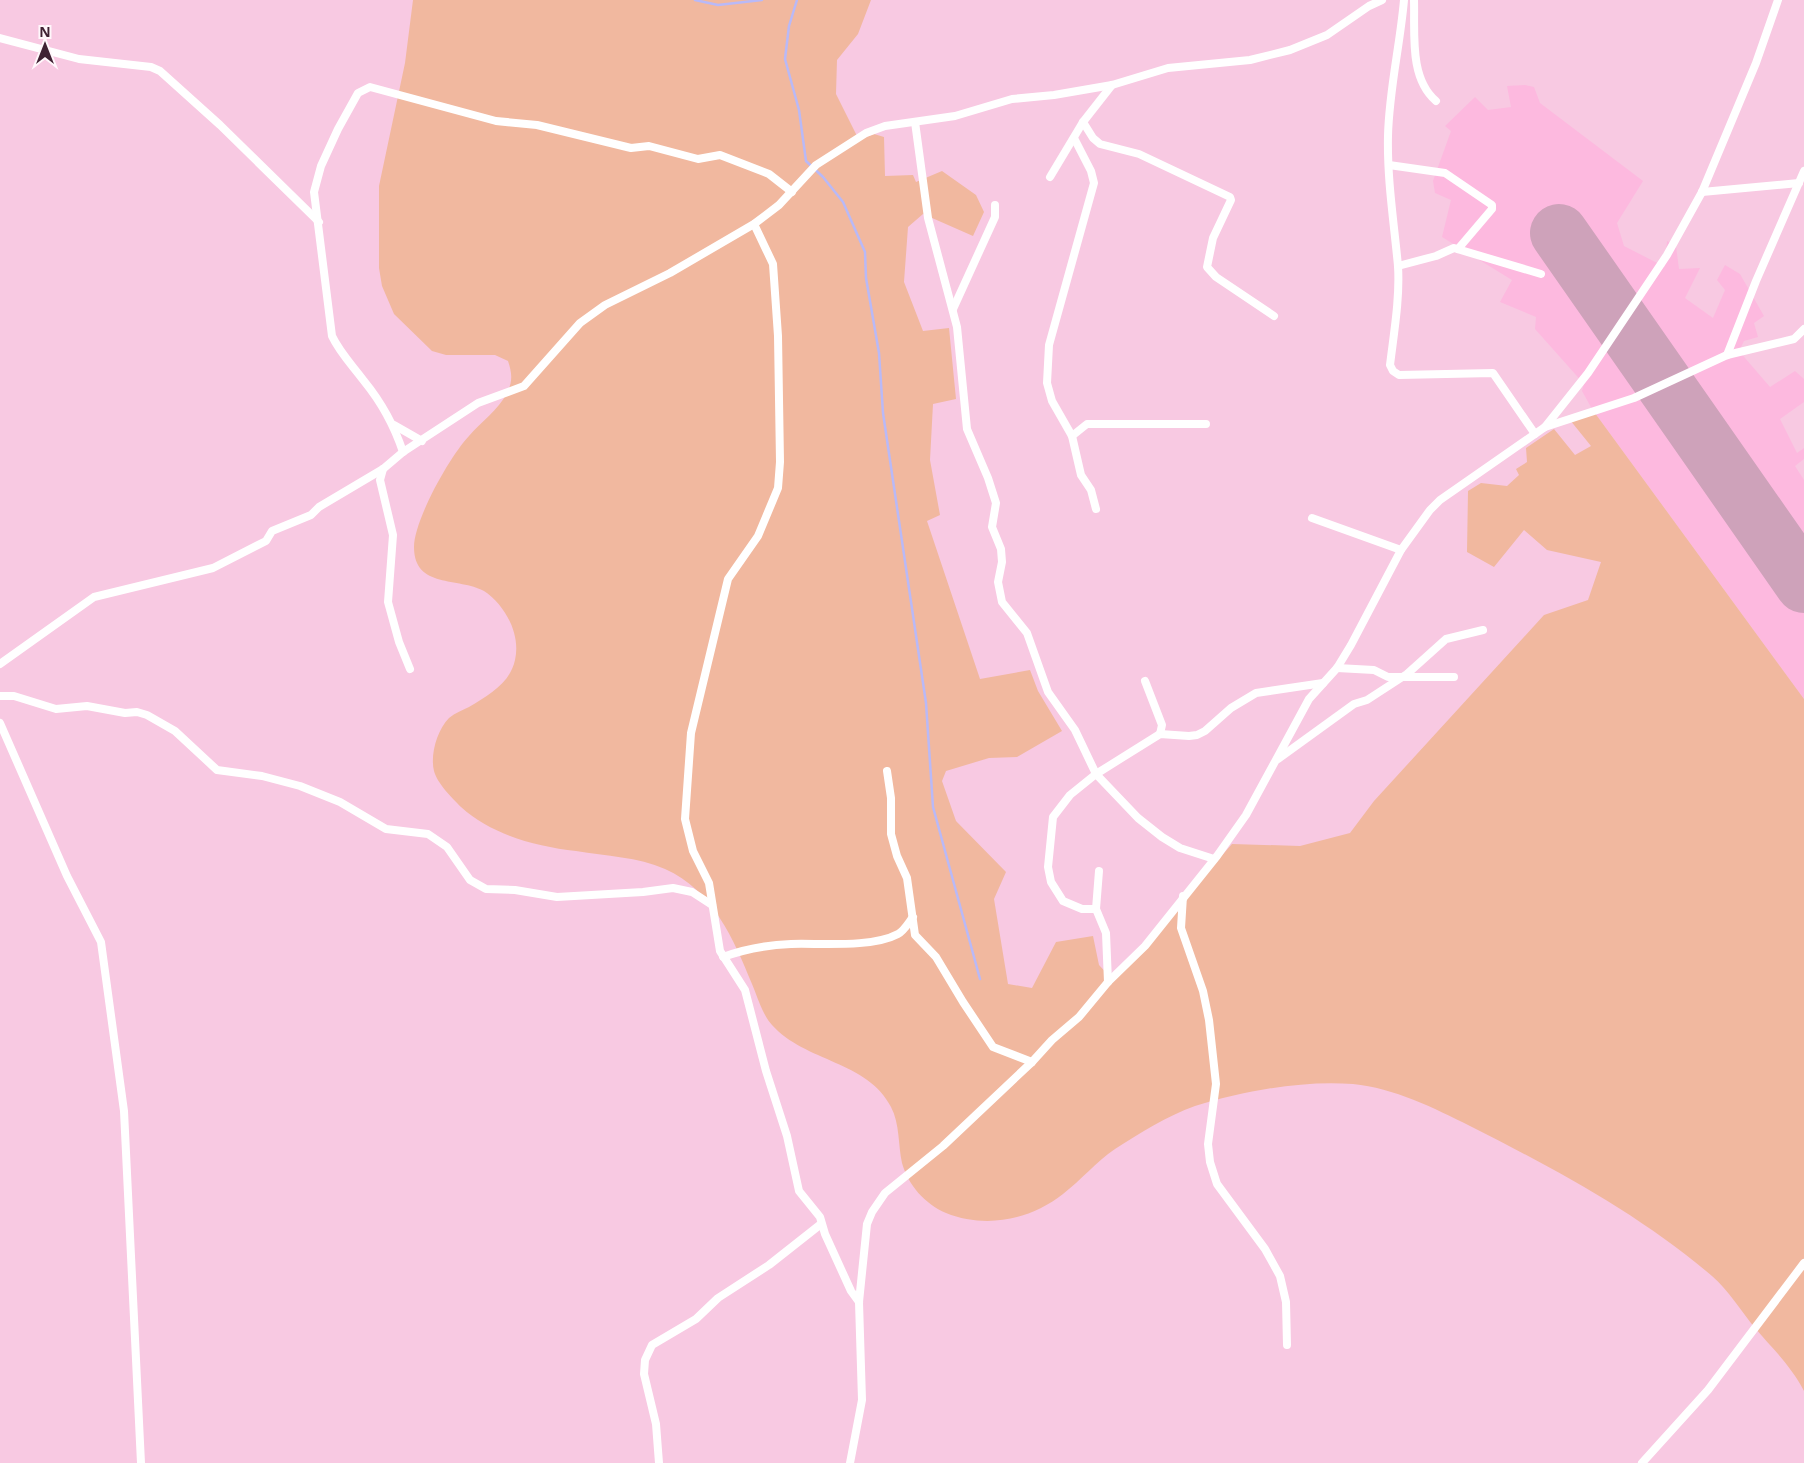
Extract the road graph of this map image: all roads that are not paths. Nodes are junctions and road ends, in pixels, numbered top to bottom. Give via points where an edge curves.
1 (1382, 0) edge
2 (1404, 0) edge
3 (1414, 0) edge
4 (1778, 0) edge
5 (0, 38) edge
6 (1112, 85) junction
7 (1436, 101) dead end
8 (915, 122) junction
9 (1083, 122) junction
10 (1074, 138) junction
11 (1389, 165) junction
12 (1804, 172) edge
13 (1050, 177) dead end
14 (1798, 183) junction
15 (792, 192) junction
16 (1702, 192) junction
17 (995, 205) dead end
18 (319, 222) junction
19 (754, 224) junction
20 (1458, 250) junction
21 (1398, 266) junction
22 (1541, 274) dead end
23 (953, 309) junction
24 (1274, 316) dead end
25 (1804, 329) edge
26 (1727, 355) junction
27 (1206, 424) dead end
28 (394, 425) junction
29 (1545, 427) junction
30 (1535, 434) junction
31 (1072, 436) junction
32 (422, 441) junction
33 (403, 452) junction
34 (383, 468) junction
35 (1096, 509) dead end
36 (1312, 518) dead end
37 (1401, 550) junction
38 (1483, 630) dead end
39 (0, 664) edge
40 (1337, 668) junction
41 (410, 669) dead end
42 (1403, 676) junction
43 (1454, 677) dead end
44 (1145, 681) dead end
45 (1323, 683) junction
46 (0, 696) edge
47 (0, 723) edge
48 (1160, 734) junction
49 (1276, 760) junction
50 (887, 771) dead end
51 (1096, 774) junction
52 (1214, 859) junction
53 (1099, 871) dead end
54 (1183, 896) junction
55 (712, 905) junction
56 (1096, 909) junction
57 (913, 916) junction
58 (723, 956) junction
59 (1108, 982) junction
60 (1032, 1062) junction
61 (821, 1224) junction
62 (1804, 1263) edge
63 (859, 1302) junction
64 (1287, 1345) dead end
65 (141, 1463) edge
66 (659, 1463) edge
67 (850, 1463) edge
68 (1642, 1463) edge

1 - 6 street via 1327,35 1290,50 1250,60 1168,68
2 - 11 street via 1393,71
3 - 7 street via 1418,70 1427,93
4 - 16 street via 1756,64
5 - 18 street via 79,59 151,67 160,71
6 - 8 street via 1012,99 955,116
6 - 9 street
8 - 15 street via 873,130 816,165
8 - 23 street via 928,218
9 - 10 street
9 - 24 street via 1092,138 1100,144 1139,154 1230,197 1213,238 1206,267
10 - 13 street
10 - 31 street via 1094,183 1049,345 1047,383 1052,401
11 - 20 street via 1445,173 1492,205
11 - 21 street
12 - 14 street
14 - 16 street
14 - 26 street
15 - 18 street via 769,174 720,155 698,159 649,146 631,148 536,124 496,120 370,87 358,93 320,166 314,192
15 - 19 street
16 - 29 street via 1667,254 1588,373
17 - 23 street via 995,217
18 - 28 street via 332,336
19 - 32 street via 670,273 605,305 571,331 524,386 478,403
19 - 55 street via 773,264 780,462 778,488 758,536 728,579 690,739 685,819 694,852 709,883
20 - 21 street via 1451,248 1436,256
20 - 22 street
21 - 30 street via 1390,364 1393,372 1399,375 1493,373
23 - 51 street via 963,370 967,429 996,503 992,527 1001,549 999,592 1007,610 1027,633 1048,692 1076,730
25 - 26 street via 1794,339
26 - 29 street via 1634,398
27 - 31 street via 1087,424
28 - 32 street
28 - 33 street
29 - 30 street
30 - 37 street via 1435,504
31 - 35 street via 1081,475 1091,490
32 - 33 street
33 - 34 street
34 - 39 street via 311,515 272,531 266,541 213,568 94,597
34 - 41 street via 380,480 393,535 388,602
36 - 37 street
37 - 40 street
38 - 42 street via 1446,639
40 - 42 street
40 - 45 street
42 - 43 street
42 - 49 street via 1354,704
44 - 48 street via 1162,725
45 - 48 street via 1256,693 1231,708 1198,735
45 - 49 street via 1309,699
46 - 55 street via 14,696 56,709 93,707 147,714 175,731 216,770 262,776 300,786 340,802 386,829 428,834 447,846 470,880 486,889 557,897 673,888 692,892
47 - 65 street via 67,876 101,942 124,1111
48 - 51 street
49 - 52 street via 1246,815
50 - 57 street via 892,834 907,878
51 - 52 street via 1138,818 1162,837 1180,848
51 - 56 street via 1058,807 1048,867 1050,882 1064,901 1082,909
52 - 54 street
53 - 56 street
54 - 59 street via 1145,946
54 - 64 street via 1181,928 1203,991 1216,1084 1208,1144 1210,1162 1217,1184 1265,1249 1280,1276 1286,1302
55 - 58 street via 717,943
56 - 59 street via 1106,933
57 - 58 street via 899,934 887,937 829,945 762,946
57 - 60 street via 914,935 936,957 993,1047
58 - 61 street via 745,990 787,1136 799,1191
59 - 60 street
60 - 63 street via 869,1210
61 - 63 street
61 - 66 street via 769,1266 718,1298 696,1319 652,1345 645,1360 644,1374 656,1424
62 - 68 street via 1708,1390
63 - 67 street via 862,1400

